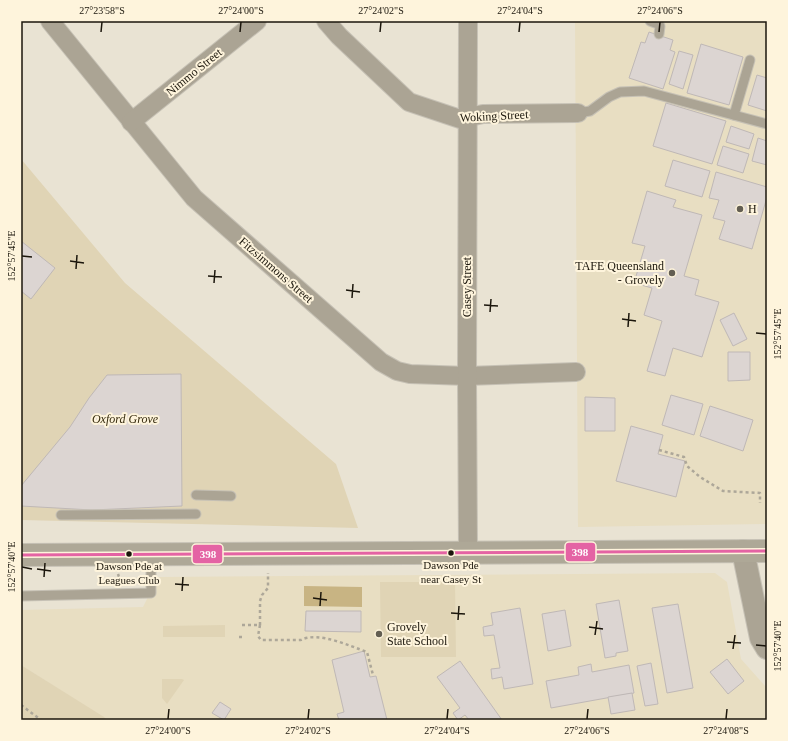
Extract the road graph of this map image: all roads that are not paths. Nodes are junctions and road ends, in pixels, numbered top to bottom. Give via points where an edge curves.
1 (50, 21) edge
2 (257, 21) edge
3 (326, 21) edge
4 (468, 21) edge
5 (650, 21) edge
6 (659, 34) dead end
7 (750, 60) dead end
8 (578, 113) joint
9 (734, 115) junction
10 (469, 117) junction
11 (131, 122) junction
12 (767, 124) edge
13 (576, 372) dead end
14 (467, 376) junction
15 (196, 495) dead end
16 (231, 496) dead end
17 (196, 514) dead end
18 (61, 515) dead end
19 (744, 551) junction
20 (767, 551) edge
21 (468, 553) junction
22 (151, 554) junction
23 (21, 555) edge
24 (21, 596) edge
25 (767, 648) edge

1 - 11 street, Fitzsimmons Street
2 - 11 street, Nimmo Street
3 - 10 street, Woking Street via 409,102 460,119
4 - 10 street, Casey Street
5 - 6 lane via 660,26
7 - 9 lane
8 - 9 lane via 590,111 620,92 644,91
8 - 10 street, Woking Street via 483,114
9 - 12 lane
10 - 14 street, Casey Street
11 - 14 street, Fitzsimmons Street via 194,198 381,362 396,371 410,374
13 - 14 street, Fitzsimmons Street
14 - 21 street, Casey Street
15 - 16 lane
17 - 18 lane
19 - 20 main road
19 - 21 main road
19 - 25 street via 762,638
21 - 22 main road
22 - 23 main road
22 - 24 lane via 151,593

